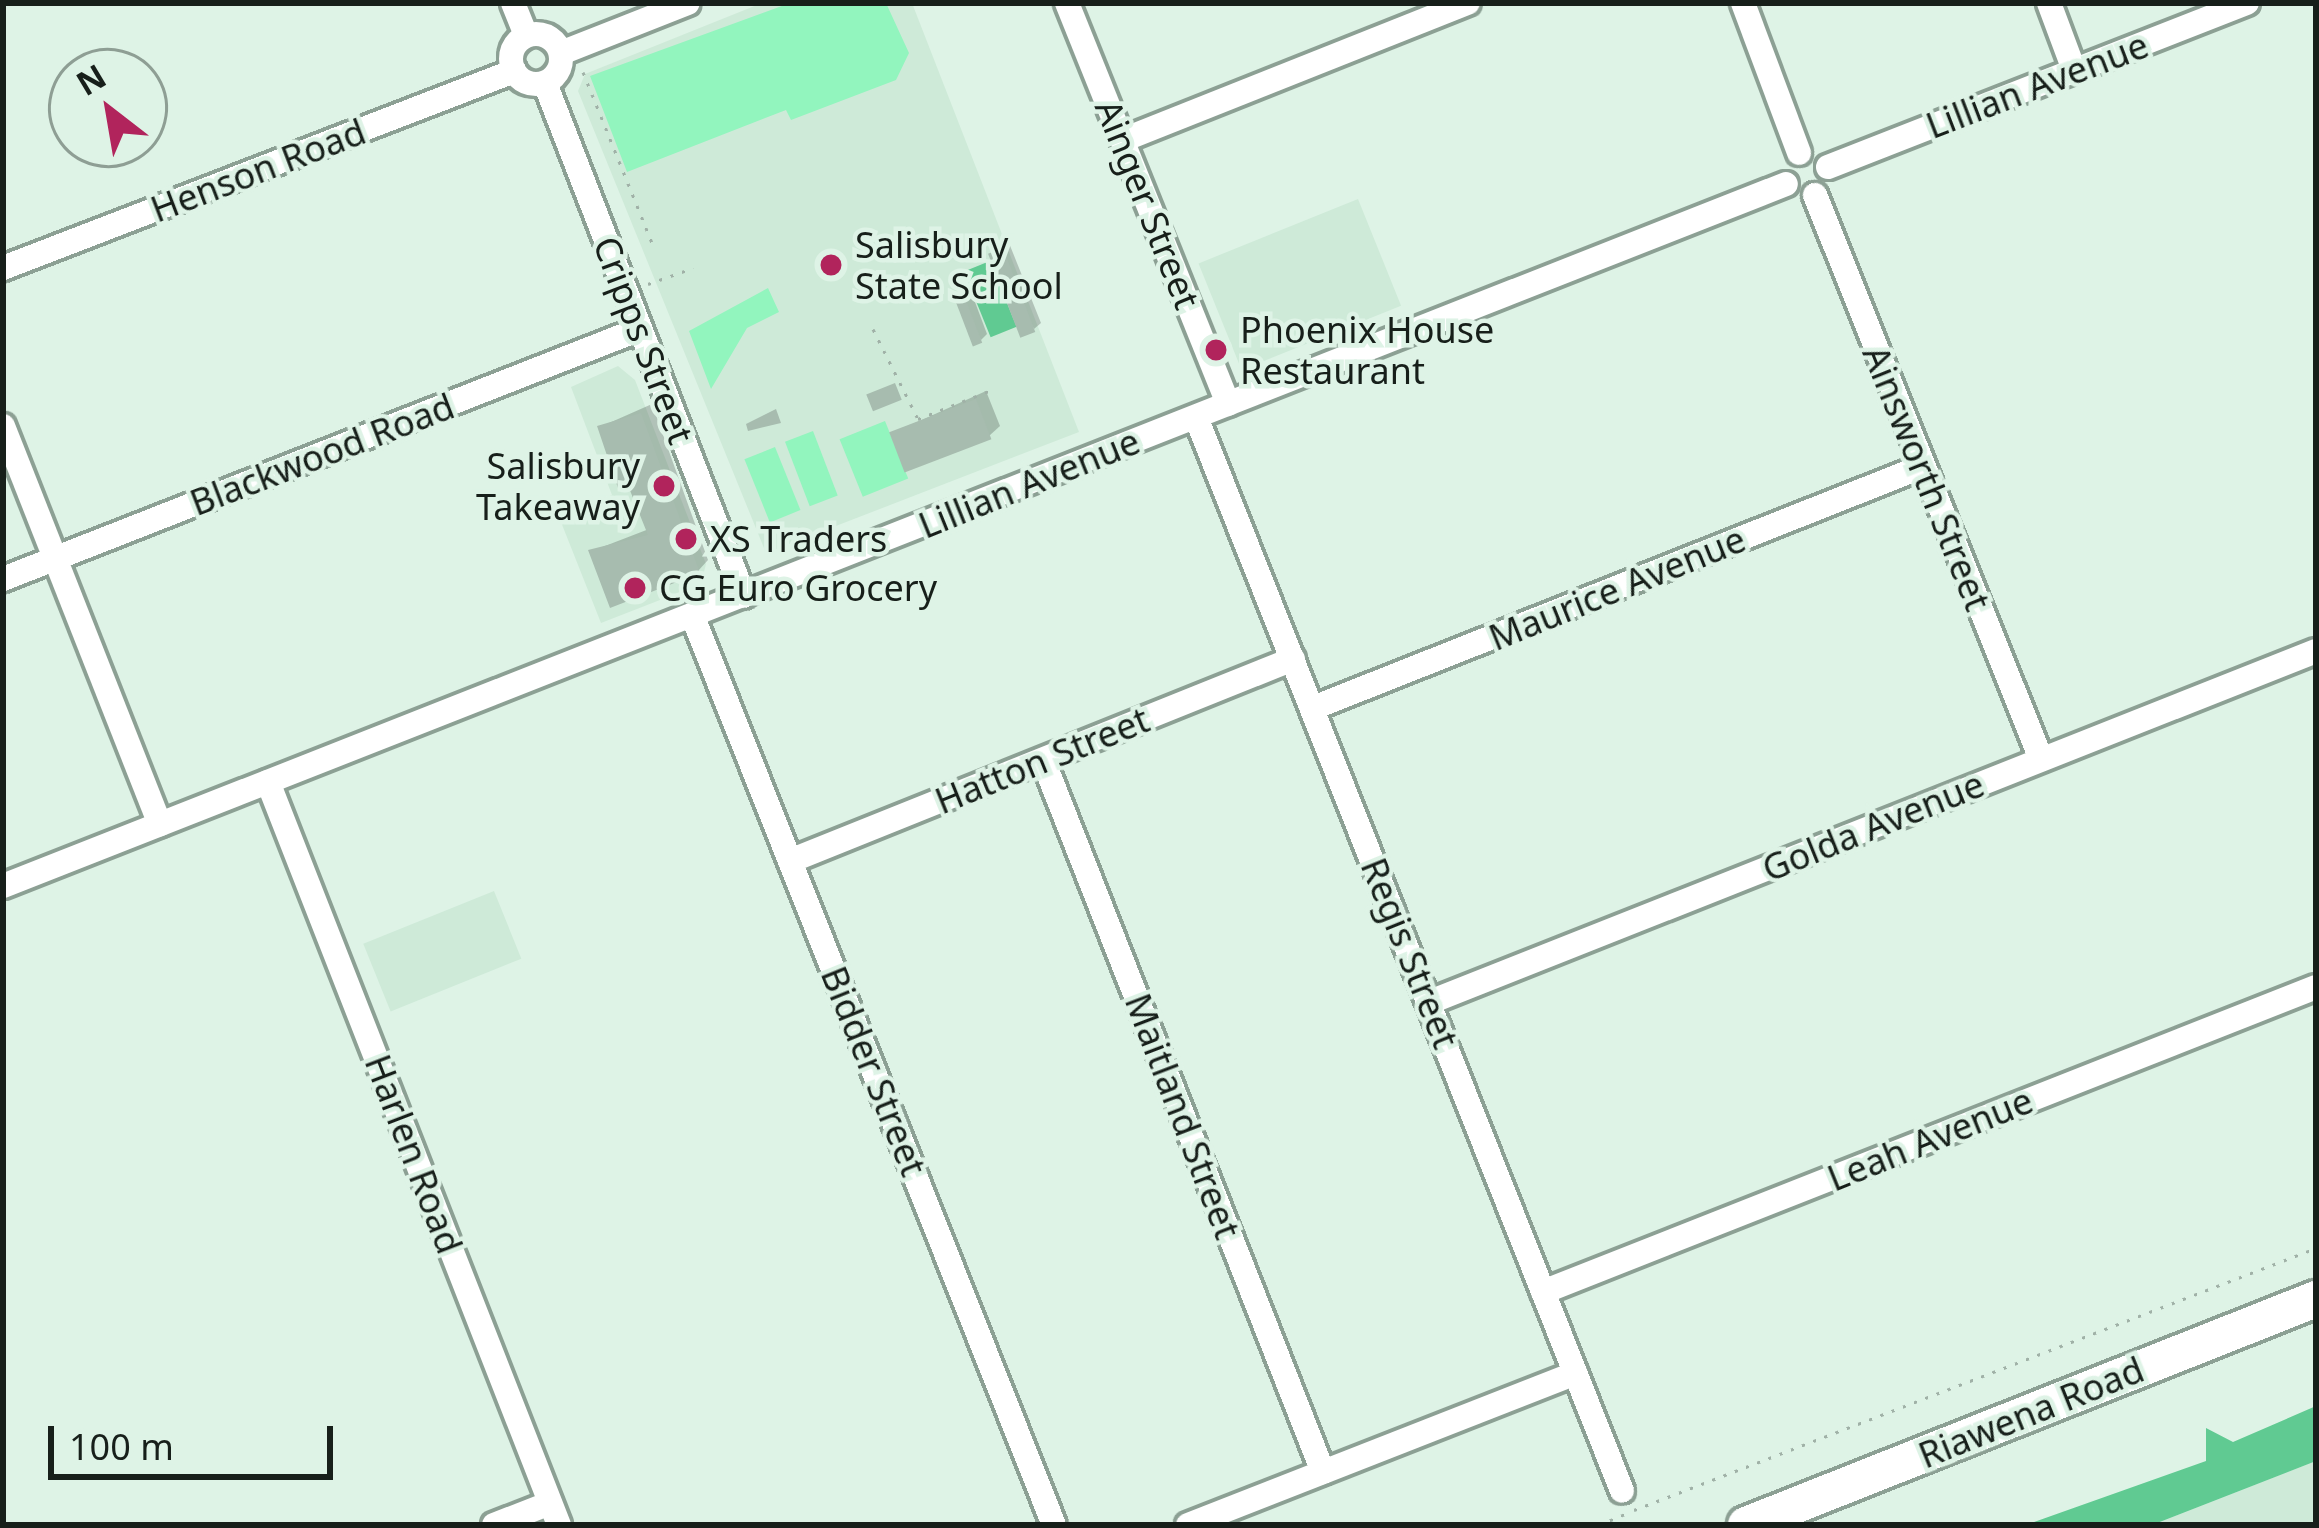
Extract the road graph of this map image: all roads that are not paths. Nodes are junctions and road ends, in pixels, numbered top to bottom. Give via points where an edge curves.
1 (513, 3) edge
2 (688, 3) edge
3 (1067, 3) edge
4 (1468, 3) edge
5 (1743, 3) edge
6 (2049, 3) edge
7 (2247, 3) edge
8 (526, 36) junction
9 (561, 53) junction
10 (2074, 70) junction
11 (514, 71) junction
12 (545, 83) junction
13 (1123, 140) junction
14 (1799, 153) junction
15 (1828, 167) junction
16 (1786, 184) junction
17 (1815, 196) junction
18 (3, 268) edge
19 (640, 329) junction
20 (1228, 404) junction
21 (1196, 416) junction
22 (3, 425) edge
23 (1921, 467) junction
24 (55, 558) junction
25 (3, 579) edge
26 (744, 596) junction
27 (693, 617) junction
28 (2316, 651) edge
29 (1293, 659) junction
30 (1313, 708) junction
31 (2041, 759) junction
32 (1043, 760) junction
33 (268, 782) junction
34 (160, 824) junction
35 (790, 860) junction
36 (3, 886) edge
37 (2316, 987) edge
38 (1430, 1002) junction
39 (1544, 1292) junction
40 (2316, 1299) edge
41 (2316, 1324) edge
42 (1575, 1373) junction
43 (1324, 1472) junction
44 (1622, 1491) dead end
45 (555, 1514) edge
46 (494, 1525) edge
47 (1054, 1525) edge
48 (1188, 1525) edge
49 (1746, 1525) edge
50 (1808, 1525) edge

1 - 8 street
2 - 9 street
3 - 13 street, Ainger Street
4 - 13 street
5 - 14 street
6 - 10 street
7 - 10 street, Lillian Avenue
8 - 9 street via 548,36
8 - 11 street via 511,55
9 - 12 street via 557,74
10 - 15 street, Lillian Avenue
11 - 12 street via 524,82
11 - 18 street, Henson Road
12 - 19 street, Cripps Street
13 - 20 street, Ainger Street
14 - 15 street via 1820,156
14 - 16 street via 1787,162
15 - 17 street
16 - 17 street
16 - 20 street, Lillian Avenue
17 - 23 street, Ainsworth Street
19 - 24 street, Blackwood Road
19 - 26 street, Cripps Street
20 - 21 street, Lillian Avenue
21 - 26 street, Lillian Avenue
21 - 29 street, Regis Street
22 - 24 street
23 - 30 street, Maurice Avenue
23 - 31 street, Ainsworth Street
24 - 25 street, Blackwood Road
24 - 34 street
26 - 27 street, Lillian Avenue
27 - 33 street, Lillian Avenue
27 - 35 street, Bidder Street
28 - 31 street, Golda Avenue
29 - 30 street, Regis Street
29 - 32 street, Hatton Street
30 - 38 street, Regis Street
31 - 38 street, Golda Avenue
32 - 35 street, Hatton Street
32 - 43 street, Maitland Street
33 - 34 street, Lillian Avenue
33 - 45 street, Harlen Road
34 - 36 street, Lillian Avenue
35 - 47 street, Bidder Street
37 - 39 street, Leah Avenue
38 - 39 street, Regis Street
39 - 42 street, Regis Street
40 - 49 highway, Riawena Road
41 - 50 highway, Riawena Road
42 - 43 street
42 - 44 street, Regis Street
43 - 48 street
45 - 46 street

